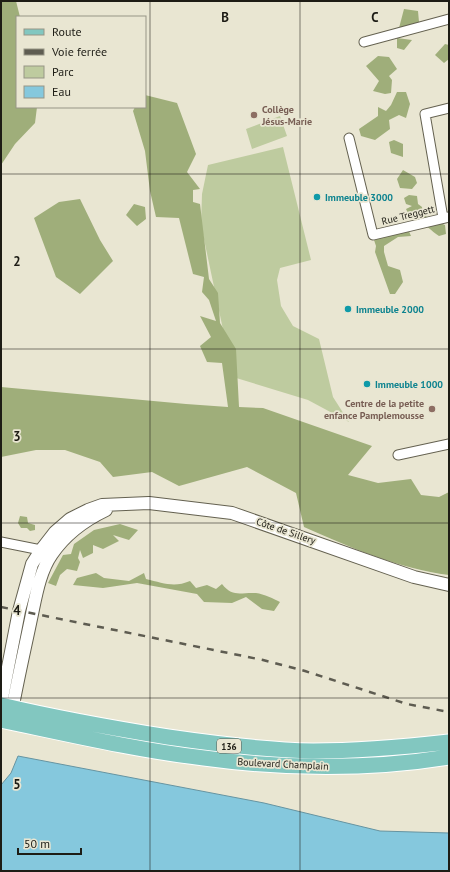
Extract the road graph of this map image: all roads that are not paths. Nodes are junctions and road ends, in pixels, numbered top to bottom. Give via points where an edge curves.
1 (449, 19) edge
2 (364, 42) dead end
3 (449, 108) edge
4 (349, 138) dead end
5 (446, 217) edge
6 (449, 444) edge
7 (398, 455) dead end
8 (1, 542) edge
9 (46, 552) junction
10 (449, 585) edge
11 (5, 712) edge
12 (449, 742) edge
13 (449, 757) edge

1 - 2 street
3 - 5 street via 425,114
4 - 5 street, Rue Treggett via 373,235
6 - 7 street
8 - 9 street
9 - 10 street, Côte de Sillery via 94,516 117,504 149,503 232,513 414,576
9 - 11 street, Côte de Sillery via 44,571
11 - 12 main road, Boulevard Champlain / 136 via 265,749 346,750
11 - 13 main road, Boulevard Champlain / 136 via 154,750 253,764 360,766

